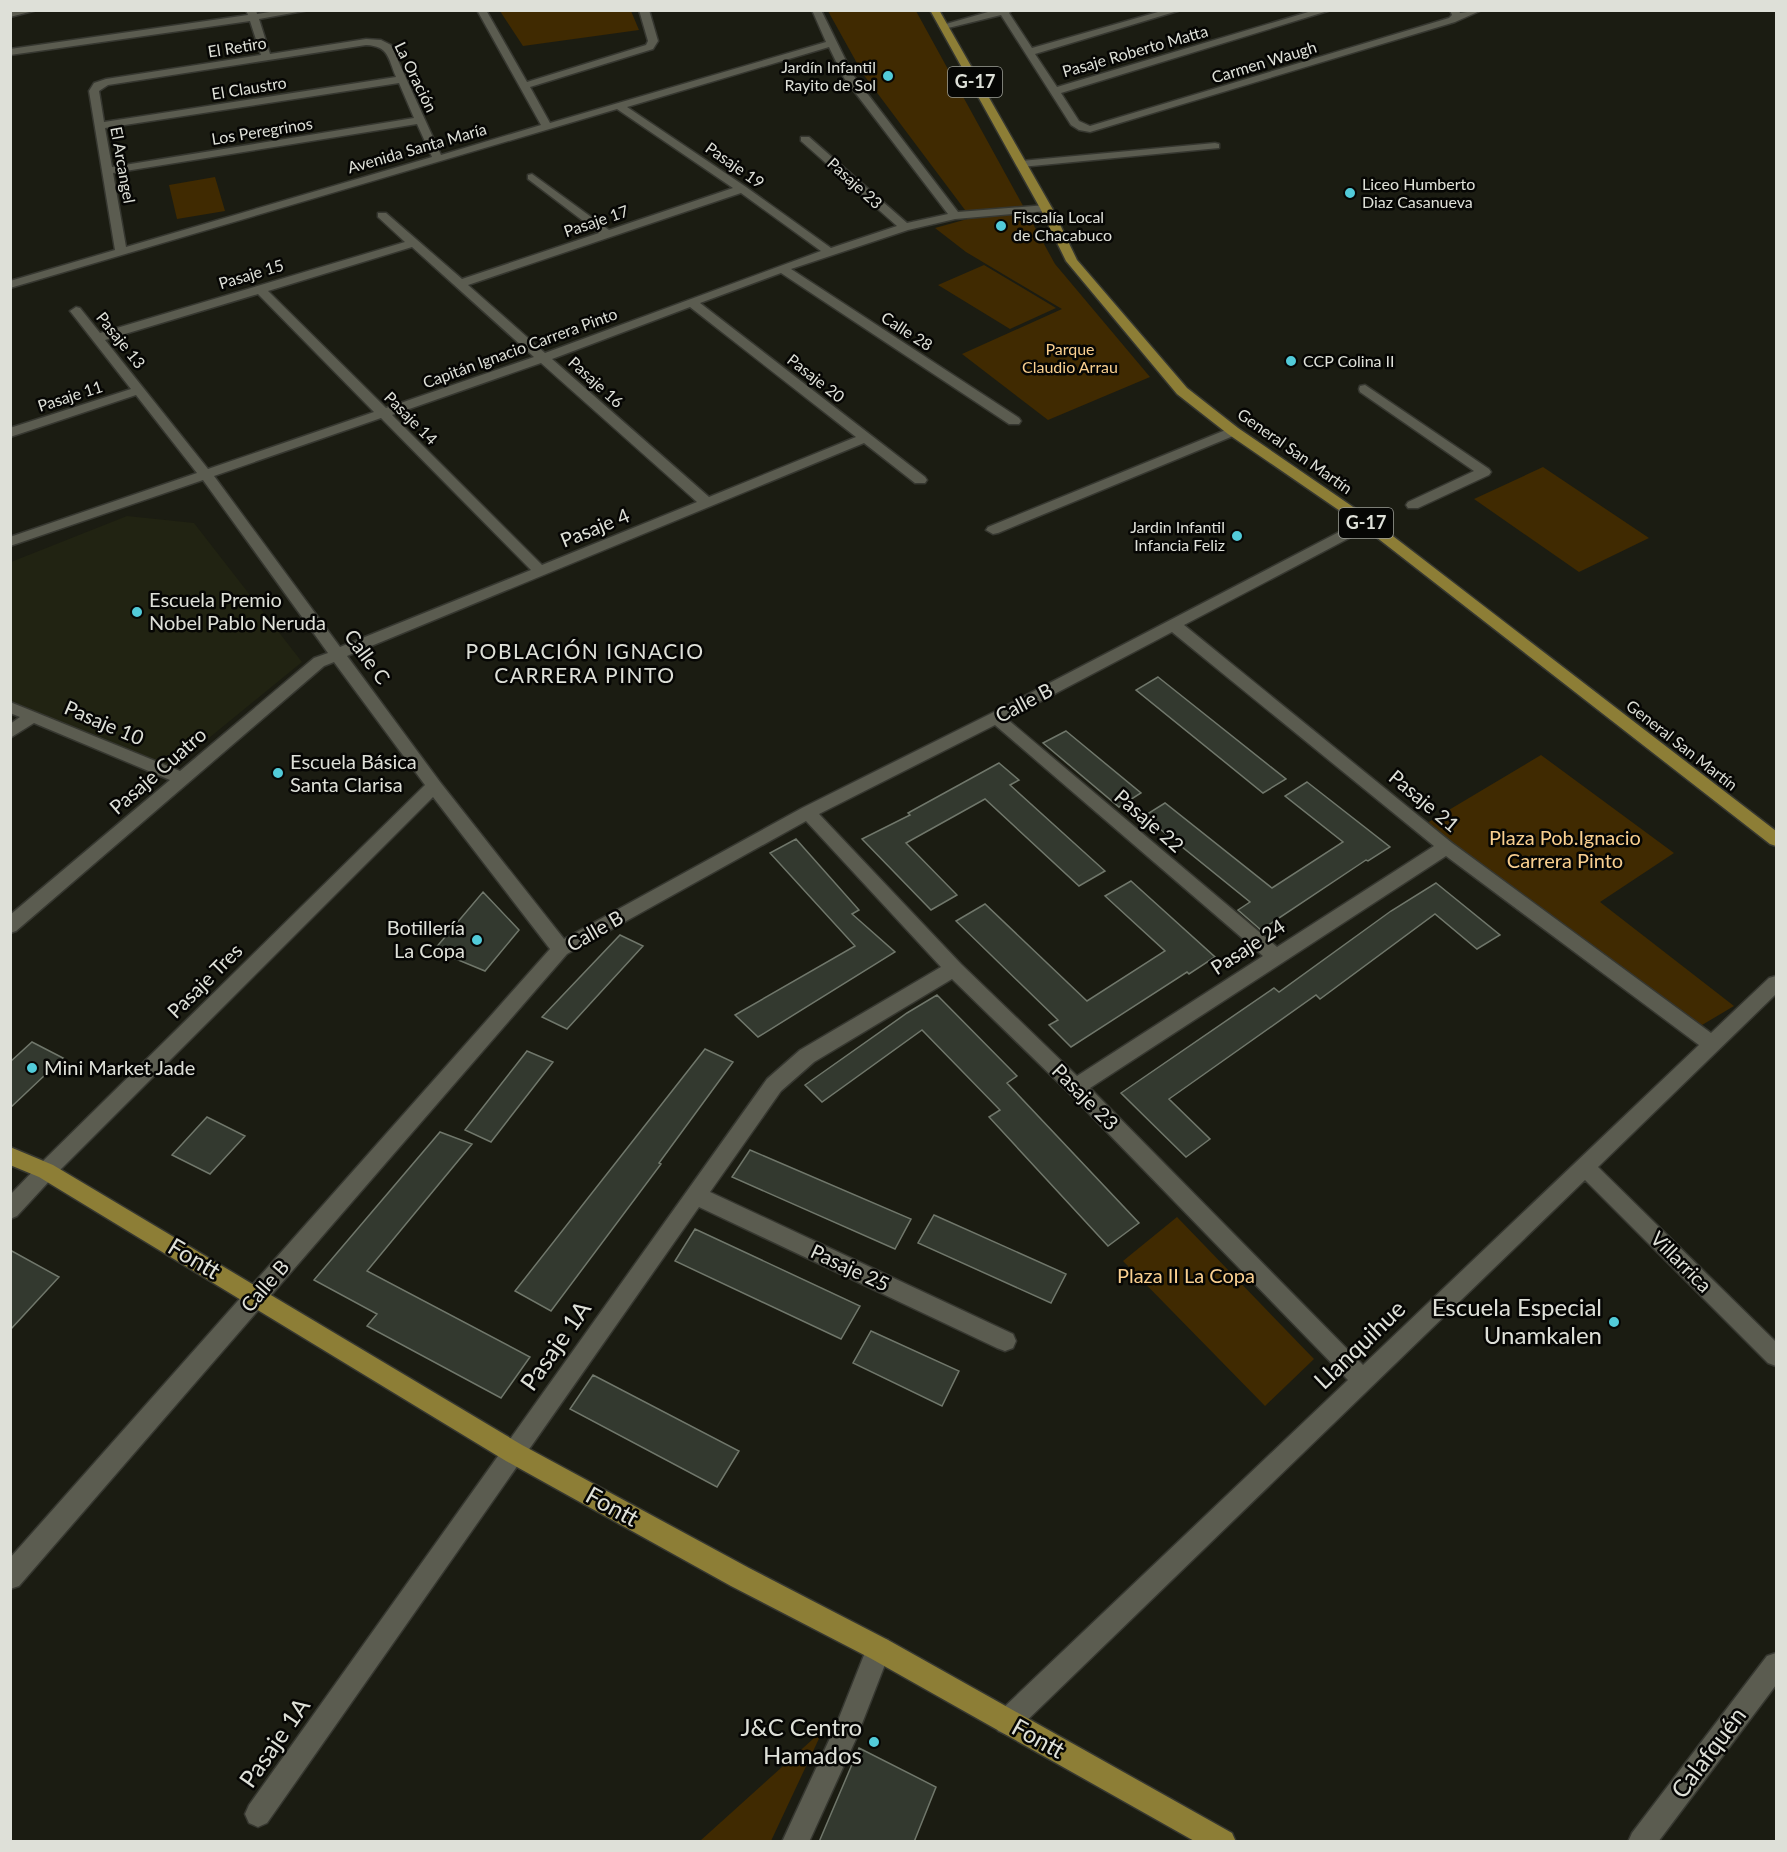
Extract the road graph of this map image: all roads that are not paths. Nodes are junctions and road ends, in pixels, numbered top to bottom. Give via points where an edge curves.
1 (33, 10) edge
2 (305, 10) edge
3 (481, 10) edge
4 (644, 10) edge
5 (816, 10) edge
6 (934, 10) edge
7 (1177, 10) edge
8 (1327, 10) edge
9 (1478, 10) edge
10 (1006, 11) edge
11 (10, 14) edge
12 (252, 14) edge
13 (1455, 14) edge
14 (944, 26) junction
15 (381, 42) joint
16 (832, 43) junction
17 (10, 52) edge
18 (1030, 52) junction
19 (266, 57) junction
20 (402, 79) junction
21 (98, 85) joint
22 (525, 86) junction
23 (1055, 91) junction
24 (619, 106) junction
25 (421, 120) junction
26 (100, 126) junction
27 (547, 127) junction
28 (805, 139) dead end
29 (1215, 146) dead end
30 (438, 159) junction
31 (1022, 164) junction
32 (108, 171) junction
33 (532, 177) dead end
34 (742, 189) junction
35 (1046, 208) junction
36 (382, 215) dead end
37 (955, 216) junction
38 (904, 227) junction
39 (609, 235) junction
40 (414, 243) junction
41 (121, 253) junction
42 (831, 253) junction
43 (782, 268) junction
44 (460, 284) junction
45 (10, 285) edge
46 (260, 289) junction
47 (692, 303) junction
48 (76, 311) dead end
49 (98, 338) junction
50 (543, 358) junction
51 (1365, 389) dead end
52 (139, 390) junction
53 (384, 414) junction
54 (1014, 421) dead end
55 (1233, 431) junction
56 (10, 433) edge
57 (866, 438) junction
58 (205, 474) junction
59 (920, 480) dead end
60 (707, 503) junction
61 (1413, 505) dead end
62 (1367, 523) junction
63 (993, 530) dead end
64 (10, 542) edge
65 (540, 571) junction
66 (1174, 625) junction
67 (338, 653) junction
68 (10, 707) edge
69 (33, 716) junction
70 (996, 718) junction
71 (10, 733) edge
72 (181, 778) junction
73 (434, 786) junction
74 (808, 812) junction
75 (1776, 840) edge
76 (1446, 847) junction
77 (10, 926) edge
78 (561, 949) junction
79 (1275, 956) junction
80 (954, 969) junction
81 (1776, 983) edge
82 (1713, 1045) junction
83 (1076, 1087) junction
84 (10, 1155) edge
85 (1585, 1167) junction
86 (46, 1171) junction
87 (695, 1195) junction
88 (10, 1210) edge
89 (256, 1296) junction
90 (1005, 1341) dead end
91 (1776, 1356) edge
92 (1363, 1380) junction
93 (514, 1453) junction
94 (10, 1577) edge
95 (879, 1649) junction
96 (1776, 1665) edge
97 (1007, 1722) junction
98 (258, 1814) dead end
99 (795, 1842) edge
100 (1223, 1842) edge
101 (1641, 1842) edge

1 - 11 street
2 - 12 street
3 - 22 street
4 - 22 street via 653,41 650,47
5 - 16 street
6 - 14 main road, General San Martín / G-17
7 - 18 street
8 - 23 street, Pasaje Roberto Matta
9 - 13 street, Carmen Waugh
10 - 14 street
10 - 18 street
12 - 17 street
12 - 19 street
13 - 23 street, Carmen Waugh via 1100,127 1083,128 1076,123
14 - 31 main road, General San Martín / G-17
15 - 19 street, El Retiro
15 - 20 street, La Oración via 388,47
16 - 24 street, Avenida Santa María
16 - 37 street via 848,76
18 - 23 street
19 - 21 street, El Retiro
20 - 25 street, La Oración
20 - 26 street, El Claustro
21 - 26 street, El Arcangel via 93,91
22 - 27 street
24 - 27 street, Avenida Santa María
24 - 34 street, Pasaje 19
25 - 30 street, La Oración
25 - 32 street, Los Peregrinos
26 - 32 street, El Arcangel
27 - 30 street, Avenida Santa María
28 - 38 street, Pasaje 23
29 - 31 street
30 - 41 street, Avenida Santa María
31 - 35 main road, General San Martín / G-17
32 - 41 street, El Arcangel
33 - 39 street
34 - 39 street, Pasaje 17
34 - 42 street, Pasaje 19
35 - 37 street, Capitán Ignacio Carrera Pinto
35 - 55 main road, General San Martín / G-17 via 1072,261 1182,391
36 - 40 street, Pasaje 16
37 - 38 street, Capitán Ignacio Carrera Pinto
38 - 42 street, Capitán Ignacio Carrera Pinto
39 - 44 street, Pasaje 17
40 - 44 street, Pasaje 16
40 - 46 street, Pasaje 15
41 - 45 street, Avenida Santa María
42 - 43 street, Capitán Ignacio Carrera Pinto
43 - 47 street, Capitán Ignacio Carrera Pinto
43 - 54 street, Calle 28
44 - 50 street, Pasaje 16
46 - 49 street, Pasaje 15
46 - 53 street, Pasaje 14
47 - 50 street, Capitán Ignacio Carrera Pinto
47 - 57 street, Pasaje 20
48 - 49 street, Pasaje 13
49 - 52 street, Pasaje 13
50 - 53 street, Capitán Ignacio Carrera Pinto
50 - 60 street, Pasaje 16
51 - 61 street via 1484,472
52 - 56 street, Pasaje 11
52 - 58 street, Calle C
53 - 58 street, Capitán Ignacio Carrera Pinto
53 - 65 street, Pasaje 14
55 - 62 main road, General San Martín / G-17
55 - 63 street
57 - 59 street, Pasaje 20
57 - 60 street, Pasaje 4
58 - 64 street, Capitán Ignacio Carrera Pinto
58 - 67 street, Calle C
60 - 65 street, Pasaje 4
62 - 66 street, Calle B
62 - 75 main road, General San Martín / G-17
65 - 67 street, Pasaje 4
66 - 70 street, Calle B
66 - 76 street, Pasaje 21
67 - 72 street, Pasaje Cuatro via 320,662
67 - 73 street, Calle C
68 - 69 street, Pasaje 10
69 - 71 street
69 - 72 street, Pasaje 10
70 - 74 street, Calle B
70 - 79 street, Pasaje 22
72 - 77 street, Pasaje Cuatro
73 - 78 street, Calle C
73 - 86 street, Pasaje Tres
74 - 78 street, Calle B
74 - 80 street, Pasaje 23
76 - 79 street, Pasaje 24
76 - 82 street, Pasaje 21
78 - 89 street, Calle B
79 - 83 street, Pasaje 24
80 - 83 street, Pasaje 23
80 - 87 street, Pasaje 1A via 825,1044 790,1069 760,1102
81 - 82 street, Llanquihue
82 - 85 street, Llanquihue
83 - 92 street, Pasaje 23
84 - 86 main road, Fontt
85 - 91 street, Villarrica
85 - 92 street, Llanquihue
86 - 88 street, Pasaje Tres
86 - 89 main road, Fontt
87 - 90 street, Pasaje 25
87 - 93 street, Pasaje 1A
89 - 93 main road, Fontt
89 - 94 street, Calle B
92 - 97 street, Llanquihue
93 - 95 main road, Fontt
93 - 98 street, Pasaje 1A
95 - 97 main road, Fontt
95 - 99 street
96 - 101 street, Calafquén
97 - 100 main road, Fontt

